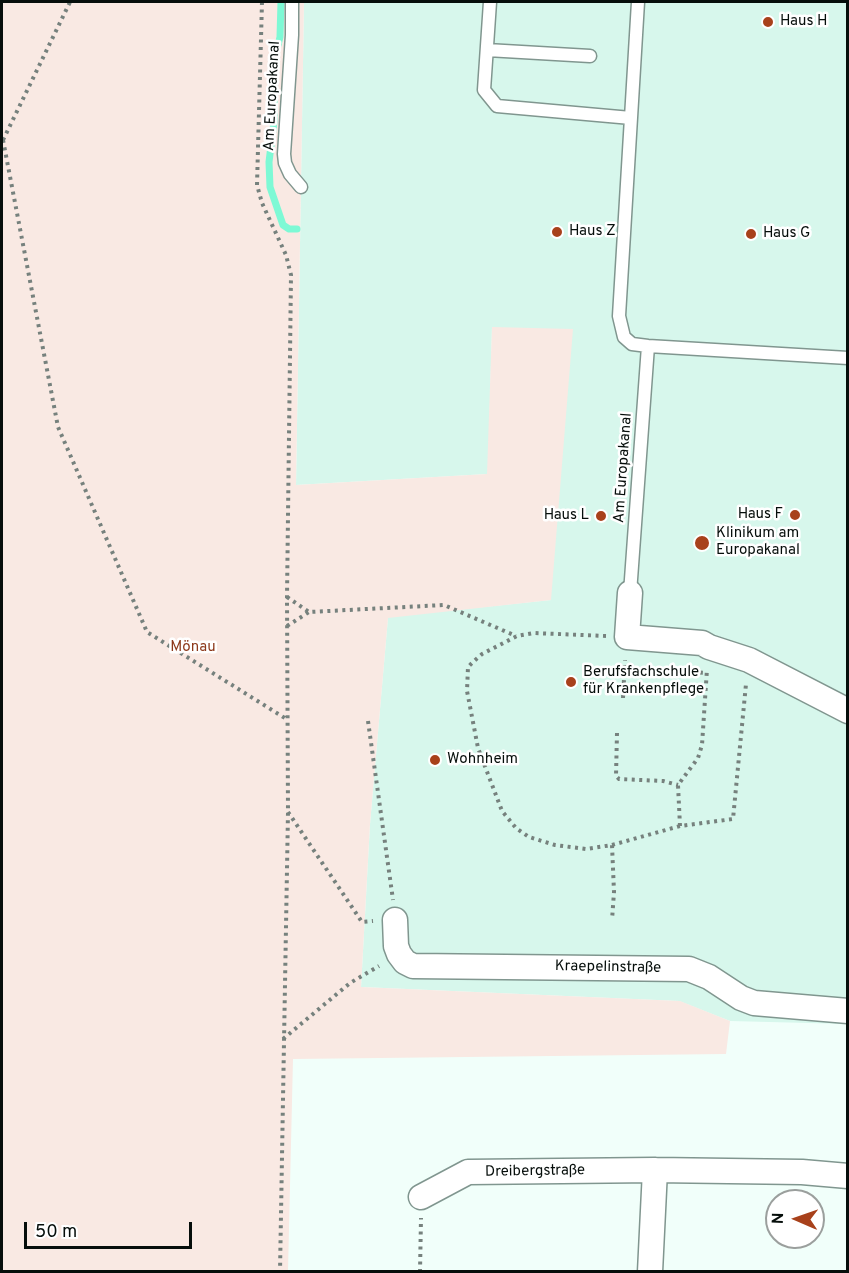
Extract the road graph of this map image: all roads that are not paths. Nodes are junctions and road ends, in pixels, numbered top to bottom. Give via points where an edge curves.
1 (292, 2) edge
2 (490, 2) edge
3 (638, 2) edge
4 (487, 50) junction
5 (590, 56) dead end
6 (630, 118) junction
7 (301, 187) dead end
8 (648, 346) junction
9 (848, 358) edge
10 (630, 593) joint
11 (848, 711) edge
12 (396, 920) road end
13 (848, 1011) edge
14 (655, 1170) junction
15 (848, 1176) edge
16 (421, 1197) road end
17 (650, 1272) edge

1 - 7 lane, Am Europakanal via 284,154 290,174
2 - 4 lane
3 - 6 lane
4 - 5 lane
4 - 6 lane via 484,90 497,106
6 - 8 lane via 619,316 624,337 632,344
8 - 9 lane
8 - 10 lane, Am Europakanal
10 - 11 street via 627,637 702,642 749,660
12 - 13 street, Kraepelinstraße via 396,946 405,962 413,966 689,969 754,1003
14 - 15 street, Dreibergstraße
14 - 16 street, Dreibergstraße via 468,1172
14 - 17 street

